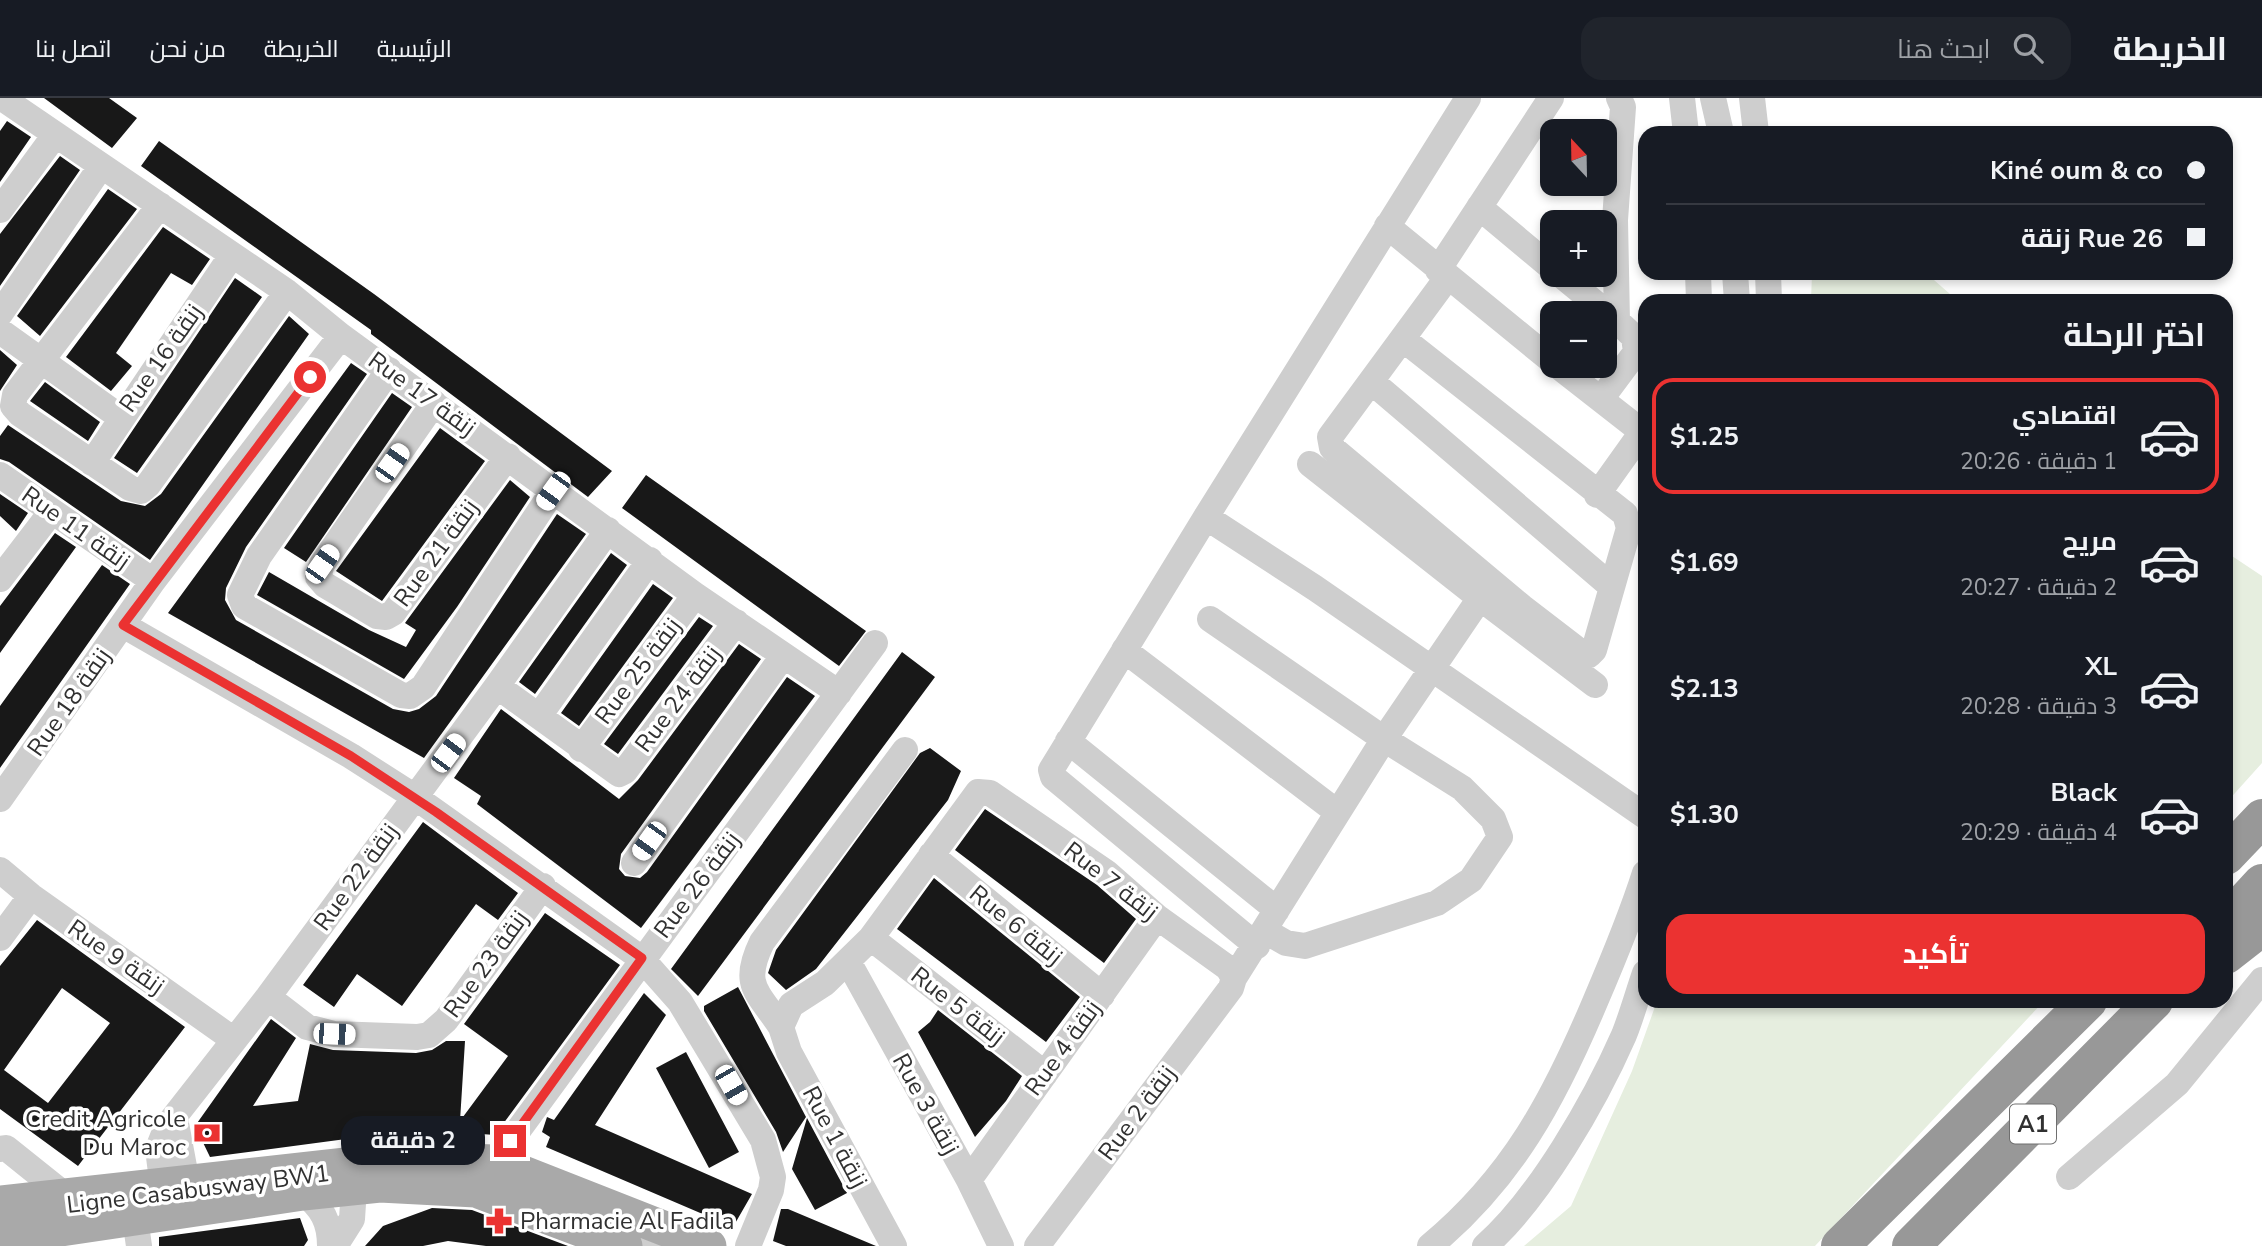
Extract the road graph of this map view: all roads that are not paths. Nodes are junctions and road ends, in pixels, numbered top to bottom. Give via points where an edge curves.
1 (1468, 98) edge
2 (1551, 98) edge
3 (1619, 98) edge
4 (1682, 98) edge
5 (1713, 98) edge
6 (1752, 98) edge
7 (2, 102) edge
8 (1685, 126) edge
9 (1719, 126) edge
10 (1755, 126) edge
11 (55, 135) junction
12 (100, 168) junction
13 (160, 205) junction
14 (1479, 207) junction
15 (0, 210) edge
16 (1387, 226) junction
17 (232, 255) junction
18 (1540, 258) edge
19 (1442, 274) junction
20 (1576, 287) edge
21 (286, 292) junction
22 (1593, 301) edge
23 (1617, 301) edge
24 (0, 314) edge
25 (1617, 321) edge
26 (0, 331) edge
27 (341, 337) junction
28 (1403, 339) junction
29 (1540, 352) edge
30 (41, 359) junction
31 (389, 370) junction
32 (1574, 378) edge
33 (1617, 378) edge
34 (1617, 378) edge
35 (1372, 382) junction
36 (1601, 399) junction
37 (435, 403) junction
38 (120, 417) junction
39 (1638, 428) edge
40 (1638, 441) edge
41 (508, 456) junction
42 (92, 463) junction
43 (1310, 464) dead end
44 (0, 475) edge
45 (553, 491) junction
46 (1597, 495) junction
47 (51, 511) junction
48 (1206, 517) junction
49 (608, 530) junction
50 (650, 560) junction
51 (0, 579) edge
52 (153, 581) junction
53 (1611, 586) junction
54 (695, 595) junction
55 (1480, 597) junction
56 (1210, 619) dead end
57 (736, 622) junction
58 (123, 625) junction
59 (875, 643) dead end
60 (1124, 650) junction
61 (783, 656) junction
62 (1432, 669) junction
63 (1595, 685) dead end
64 (497, 686) junction
65 (839, 693) junction
66 (539, 716) junction
67 (1384, 739) junction
68 (1068, 741) junction
69 (581, 749) junction
70 (905, 750) dead end
71 (415, 797) junction
72 (0, 799) edge
73 (1638, 811) edge
74 (1337, 812) junction
75 (2262, 818) edge
76 (2233, 849) edge
77 (931, 855) junction
78 (634, 863) dead end
79 (0, 870) edge
80 (2262, 883) edge
81 (543, 886) junction
82 (1638, 890) edge
83 (31, 896) junction
84 (2233, 914) edge
85 (1157, 917) junction
86 (2262, 927) edge
87 (1266, 929) junction
88 (0, 938) edge
89 (871, 938) junction
90 (2233, 950) edge
91 (642, 958) junction
92 (849, 963) junction
93 (1234, 978) junction
94 (2262, 981) edge
95 (1638, 993) edge
96 (1102, 995) junction
97 (268, 997) junction
98 (2081, 1008) edge
99 (2148, 1008) edge
100 (2159, 1008) edge
101 (782, 1027) junction
102 (234, 1040) junction
103 (2116, 1042) junction
104 (1045, 1074) junction
105 (0, 1149) edge
106 (495, 1162) junction
107 (12, 1163) edge
108 (2069, 1177) dead end
109 (968, 1180) junction
110 (354, 1188) junction
111 (303, 1193) junction
112 (66, 1196) junction
113 (0, 1203) edge
114 (169, 1203) edge
115 (0, 1216) edge
116 (0, 1238) edge
117 (332, 1246) edge
118 (625, 1246) edge
119 (659, 1246) edge
120 (675, 1246) edge
121 (709, 1246) edge
122 (748, 1246) edge
123 (894, 1246) edge
124 (1001, 1246) edge
125 (1037, 1246) edge
126 (1430, 1246) edge
127 (1485, 1246) edge
128 (1840, 1246) edge
129 (1911, 1246) edge

1 - 16 street
2 - 14 street
3 - 23 street via 1623,107 1615,220
4 - 8 street
5 - 9 street
6 - 10 street
7 - 11 street, Rue 17 زنقة
11 - 12 street, Rue 17 زنقة
11 - 15 street
12 - 13 street, Rue 17 زنقة
12 - 24 street
13 - 17 street, Rue 17 زنقة
13 - 30 street
14 - 18 street
14 - 19 street
16 - 19 street
16 - 48 street
17 - 21 street, Rue 17 زنقة
17 - 38 street, Rue 16 زنقة
19 - 28 street
19 - 29 street
20 - 22 street
21 - 27 street, Rue 17 زنقة
21 - 42 street via 145,488 130,488
25 - 33 street via 1634,337 1636,352
26 - 30 street
27 - 31 street, Rue 17 زنقة
27 - 52 street, Rue 18 زنقة
28 - 35 street
28 - 46 street
30 - 38 street
30 - 42 street via 15,395 13,406
31 - 37 street, Rue 17 زنقة
31 - 45 street via 259,556 240,595 244,606 410,696 423,687
32 - 36 street
34 - 36 street
35 - 53 street
35 - 53 street via 1331,437 1332,448 1584,654 1594,650
36 - 39 street
37 - 41 street, Rue 17 زنقة
37 - 41 street, Rue 21 زنقة via 322,564 318,577 325,585 377,616 393,613
38 - 42 street, Rue 16 زنقة
40 - 46 street
41 - 45 street, Rue 17 زنقة
43 - 55 street
44 - 47 street, Rue 11 زنقة
45 - 49 street, Rue 17 زنقة
46 - 53 street via 1629,521
47 - 51 street
47 - 52 street, Rue 11 زنقة
48 - 60 street
48 - 62 street
49 - 50 street, Rue 17 زنقة
49 - 64 street, Rue 22 زنقة
50 - 54 street, Rue 17 زنقة
50 - 66 street
52 - 58 street, Rue 18 زنقة
54 - 57 street, Rue 17 زنقة
54 - 69 street, Rue 25 زنقة
55 - 62 street, Rue 2 زنقة
55 - 63 street
56 - 67 street
57 - 61 street, Rue 17 زنقة
57 - 69 street, Rue 24 زنقة via 625,771 619,774
58 - 71 street
58 - 72 street, Rue 18 زنقة
59 - 65 street, Rue 26 زنقة
60 - 68 street
60 - 74 street
61 - 65 street, Rue 17 زنقة
61 - 78 street
62 - 67 street, Rue 2 زنقة
62 - 73 street
64 - 66 street
64 - 71 street, Rue 22 زنقة
65 - 91 street, Rue 26 زنقة
66 - 69 street
67 - 74 street, Rue 2 زنقة
67 - 87 street via 1462,788 1493,818 1500,837 1471,880 1437,903 1305,946 1286,943
68 - 87 street
68 - 87 street via 1051,770 1053,778
70 - 101 street, Rue 1 زنقة via 762,942 753,961 754,987
71 - 81 street
71 - 97 street, Rue 22 زنقة
74 - 87 street, Rue 2 زنقة
75 - 76 highway
77 - 85 street, Rue 7 زنقة via 982,790 1107,873
77 - 89 street
77 - 96 street, Rue 6 زنقة
79 - 83 street, Rue 9 زنقة
80 - 84 highway
81 - 91 street
81 - 97 street, Rue 23 زنقة via 446,1020 429,1035 316,1031
82 - 126 street via 1564,1074 1534,1128 1475,1207
83 - 88 street
83 - 102 street, Rue 9 زنقة
85 - 93 street, Rue 7 زنقة via 1228,968
85 - 96 street, Rue 4 زنقة
86 - 90 highway
87 - 93 street, Rue 2 زنقة
89 - 92 street
89 - 104 street, Rue 5 زنقة
91 - 106 street, Rue 26 زنقة
91 - 122 street via 701,1033 763,1140 773,1177
92 - 101 street via 791,1005
92 - 109 street, Rue 3 زنقة
93 - 125 street, Rue 2 زنقة via 1231,988
94 - 108 street via 2177,1084
95 - 127 street via 1624,1034 1565,1143 1521,1210
96 - 104 street, Rue 4 زنقة
97 - 102 street, Rue 22 زنقة
98 - 128 highway, A1
99 - 103 highway, A1
100 - 103 highway
101 - 123 street, Rue 1 زنقة via 789,1052
102 - 114 street, Rue 22 زنقة via 159,1142
103 - 129 highway, A1
104 - 109 street, Rue 4 زنقة
105 - 107 street via 6,1148
106 - 114 main road via 400,1159
106 - 121 main road
107 - 112 street
109 - 124 street, Rue 3 زنقة
110 - 111 main road
110 - 117 street via 352,1219
110 - 118 main road via 476,1190
111 - 114 main road
111 - 117 street via 326,1218
112 - 113 main road
112 - 114 main road
114 - 115 street, Ligne Casabusway BW1
114 - 116 main road
114 - 119 street, Ligne Casabusway BW1 via 341,1177 485,1176
114 - 120 street, Ligne Casabusway BW1 via 341,1172 488,1172

